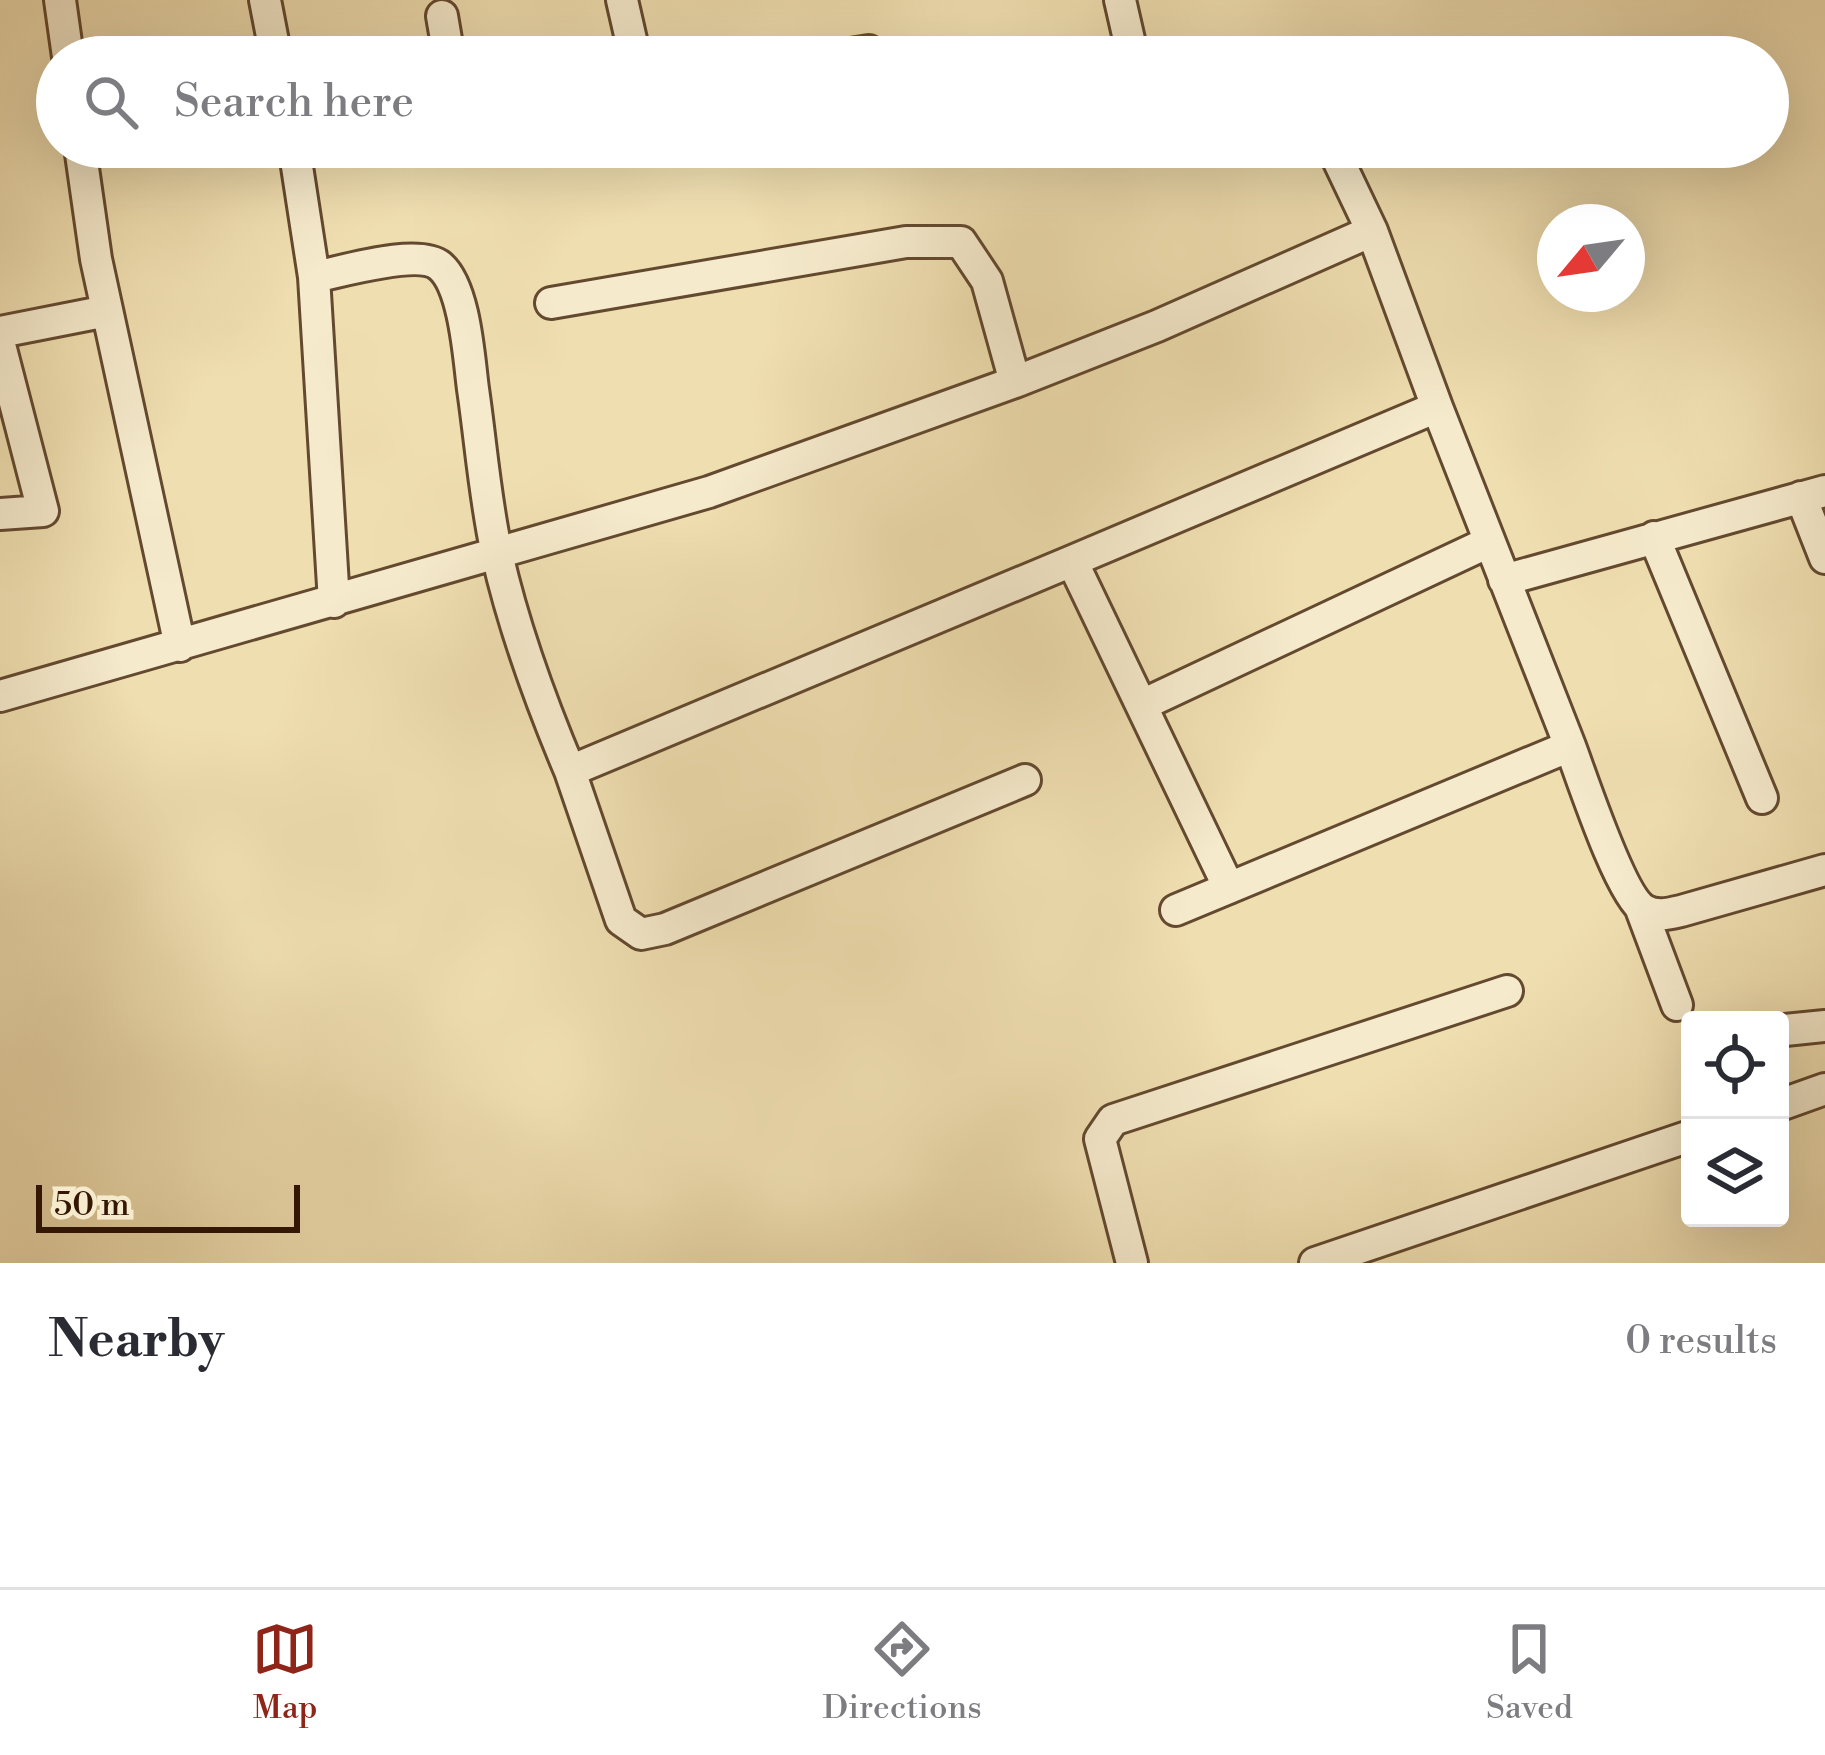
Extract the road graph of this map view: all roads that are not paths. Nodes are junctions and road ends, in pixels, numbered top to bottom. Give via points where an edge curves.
1 (60, 0) edge
2 (265, 0) edge
3 (622, 0) edge
4 (1120, 0) edge
5 (442, 16) dead end
6 (65, 36) edge
7 (272, 36) edge
8 (445, 36) edge
9 (630, 36) edge
10 (1128, 36) edge
11 (83, 168) edge
12 (296, 168) edge
13 (1342, 168) edge
14 (1372, 231) junction
15 (314, 277) junction
16 (551, 303) dead end
17 (107, 311) junction
18 (0, 332) edge
19 (0, 345) edge
20 (1015, 382) junction
21 (1437, 407) junction
22 (1813, 494) edge
23 (0, 514) edge
24 (1654, 537) junction
25 (1490, 542) junction
26 (496, 551) junction
27 (1825, 558) edge
28 (1072, 561) junction
29 (1504, 580) junction
30 (334, 602) junction
31 (180, 646) junction
32 (0, 695) edge
33 (1142, 705) junction
34 (1570, 746) junction
35 (570, 772) junction
36 (1025, 781) dead end
37 (1762, 798) dead end
38 (1825, 871) edge
39 (1229, 888) junction
40 (1641, 909) junction
41 (1177, 910) dead end
42 (1507, 992) dead end
43 (1677, 1004) dead end
44 (1825, 1026) edge
45 (1789, 1030) edge
46 (1825, 1088) edge
47 (1789, 1102) edge
48 (1681, 1139) edge
49 (1383, 1253) edge
50 (1132, 1263) edge
51 (1316, 1263) edge

1 - 6 street
2 - 7 street
3 - 9 street
4 - 10 street
5 - 8 street
11 - 17 street
12 - 15 street
13 - 14 street
14 - 20 street
14 - 21 street
15 - 26 street via 406,259 440,266 464,321
15 - 30 street
16 - 20 street via 906,242 961,242 987,281
17 - 18 street
17 - 31 street
19 - 23 street via 43,511
20 - 26 street via 709,492
21 - 25 street
21 - 28 street
22 - 24 street
22 - 27 street
24 - 29 street
24 - 37 street
25 - 29 street
25 - 33 street
26 - 30 street
26 - 35 street via 529,673
28 - 33 street
28 - 35 street
29 - 34 street
30 - 31 street
31 - 32 street
33 - 39 street
34 - 39 street
34 - 40 street via 1624,886
35 - 36 street via 620,920 641,934
38 - 40 street via 1681,911
39 - 41 street
40 - 43 street
42 - 50 street via 1113,1120 1100,1139
44 - 45 street
46 - 47 street
48 - 49 street
49 - 51 street

